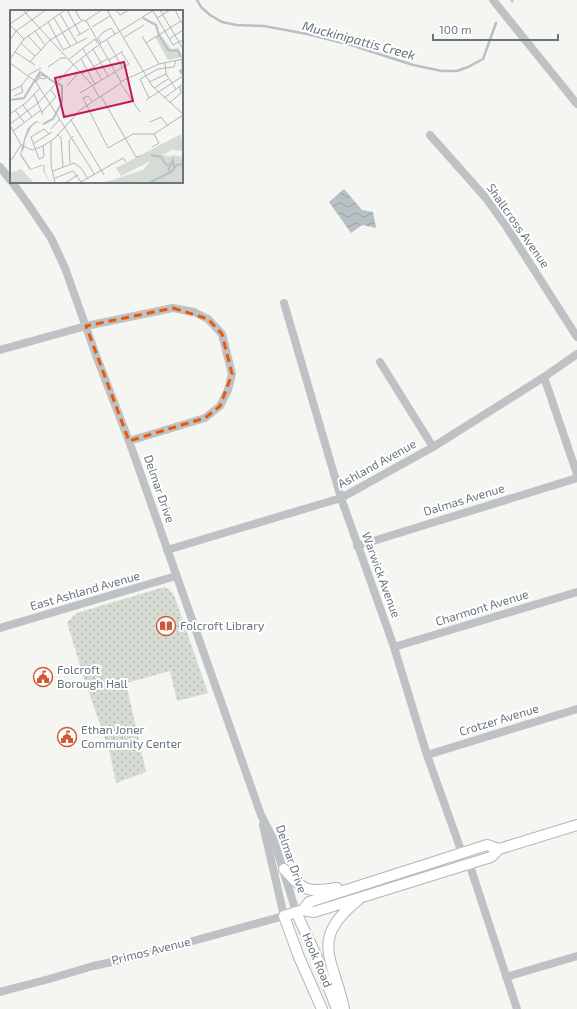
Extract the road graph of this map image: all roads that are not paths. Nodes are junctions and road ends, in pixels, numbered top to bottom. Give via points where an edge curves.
1 (493, 0) edge
2 (577, 104) edge
3 (430, 135) dead end
4 (0, 167) edge
5 (10, 181) edge
6 (12, 183) edge
7 (284, 303) dead end
8 (86, 326) junction
9 (577, 337) edge
10 (0, 350) edge
11 (577, 354) edge
12 (380, 362) dead end
13 (544, 377) junction
14 (129, 441) junction
15 (433, 447) junction
16 (577, 474) edge
17 (577, 478) edge
18 (341, 498) junction
19 (357, 546) junction
20 (167, 550) junction
21 (176, 576) junction
22 (577, 592) edge
23 (0, 628) edge
24 (394, 647) junction
25 (577, 709) edge
26 (427, 755) junction
27 (261, 815) junction
28 (577, 825) edge
29 (499, 849) junction
30 (462, 853) junction
31 (469, 863) junction
32 (284, 869) junction
33 (359, 886) junction
34 (363, 896) junction
35 (299, 911) junction
36 (284, 916) junction
37 (577, 956) edge
38 (506, 977) junction
39 (0, 992) edge
40 (322, 1009) edge
41 (337, 1009) edge
42 (344, 1009) edge
43 (517, 1009) edge

1 - 2 street
3 - 9 street, Shallcross Avenue via 498,214
4 - 5 street, Delmar Drive
6 - 8 street, Delmar Drive via 51,238
7 - 18 street, Warwick Avenue
8 - 10 street
8 - 14 street, Delmar Drive
8 - 14 street via 173,308 194,312 208,319 222,334 232,374 220,406 205,418
11 - 13 street, Ashland Avenue
12 - 15 street
13 - 15 street, Ashland Avenue
13 - 16 street
14 - 20 street, Delmar Drive
15 - 18 street, Ashland Avenue
17 - 19 street, Dalmas Avenue
18 - 19 street, Warwick Avenue
18 - 20 street, Ashland Avenue
19 - 24 street, Warwick Avenue
20 - 21 street, Delmar Drive
21 - 23 street, East Ashland Avenue
21 - 27 street, Delmar Drive
22 - 24 street, Charmont Avenue
24 - 26 street, Warwick Avenue
25 - 26 street, Crotzer Avenue
26 - 30 street, Warwick Avenue
27 - 32 street, Delmar Drive via 274,840
27 - 36 street, Delmar Drive
28 - 29 main road, Primos Avenue
29 - 30 main road, Primos Avenue via 487,845
29 - 31 main road, Primos Avenue via 491,857
30 - 33 main road, Primos Avenue
31 - 34 main road, Primos Avenue
31 - 38 street
32 - 33 main road via 296,883 310,891
32 - 35 street, Delmar Drive
33 - 35 main road, Primos Avenue via 309,902
34 - 35 main road, Primos Avenue via 314,912
34 - 42 main road via 341,915 334,924 329,938 330,962
35 - 36 main road, Primos Avenue
35 - 41 main road, Hook Road
36 - 39 street, Primos Avenue
36 - 40 main road, Hook Road
37 - 38 street
38 - 43 street

